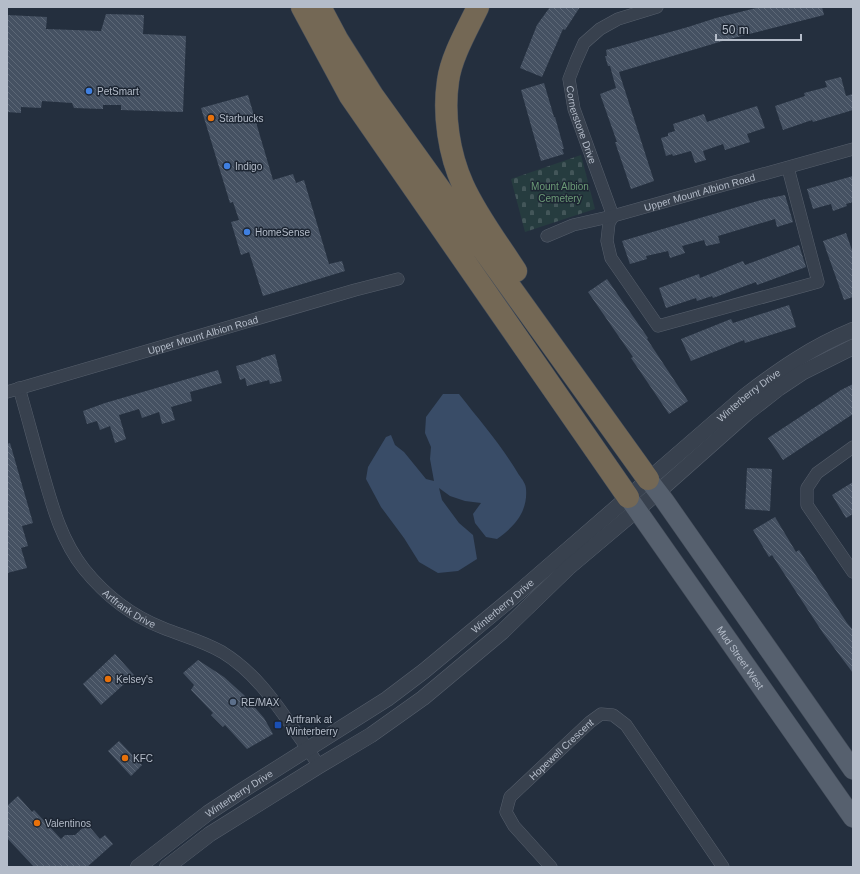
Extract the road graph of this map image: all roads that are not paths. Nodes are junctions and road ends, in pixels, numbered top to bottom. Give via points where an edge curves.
1 (302, 7) edge
2 (320, 7) edge
3 (478, 7) edge
4 (657, 7) edge
5 (644, 9) edge
6 (853, 149) edge
7 (788, 168) junction
8 (613, 216) junction
9 (547, 236) dead end
10 (398, 279) dead end
11 (853, 330) edge
12 (853, 347) edge
13 (19, 388) junction
14 (7, 392) edge
15 (595, 405) junction
16 (853, 447) edge
17 (653, 486) junction
18 (632, 503) junction
19 (853, 572) edge
20 (309, 749) junction
21 (319, 766) junction
22 (853, 770) edge
23 (853, 818) edge
24 (138, 867) edge
25 (167, 867) edge
26 (551, 867) edge
27 (723, 867) edge

1 - 18 highway via 350,96
2 - 15 highway via 373,96
3 - 15 highway via 458,48 448,79 446,105 453,154 463,185 480,216 541,311
4 - 5 street, Cornerstone Drive
5 - 8 street, Cornerstone Drive via 600,29 584,44 569,79 574,108
6 - 7 street, Upper Mount Albion Road
7 - 8 street, Upper Mount Albion Road
7 - 8 street via 818,282 658,326 611,258 607,241 609,223
8 - 9 street, Upper Mount Albion Road via 573,225
10 - 13 street, Upper Mount Albion Road
11 - 17 street, Winterberry Drive via 801,355 775,372 745,396
12 - 17 street, Winterberry Drive via 803,372 779,388
13 - 14 street, Upper Mount Albion Road
13 - 20 street, Artfrank Drive via 56,519 68,545 84,569 103,590 138,616 212,647 243,668 270,694
15 - 17 highway
16 - 19 street via 817,473 807,488 806,505
17 - 18 street, Winterberry Drive
17 - 22 main road
18 - 20 street, Winterberry Drive via 386,700
18 - 21 street, Winterberry Drive via 502,632 423,698 371,735
18 - 23 main road, Mud Street West
20 - 21 street, Artfrank Drive
20 - 24 street, Winterberry Drive via 208,813
21 - 25 street, Winterberry Drive via 210,834
26 - 27 street, Hopewell Crescent via 514,826 506,812 510,797 601,714 613,715 626,725

